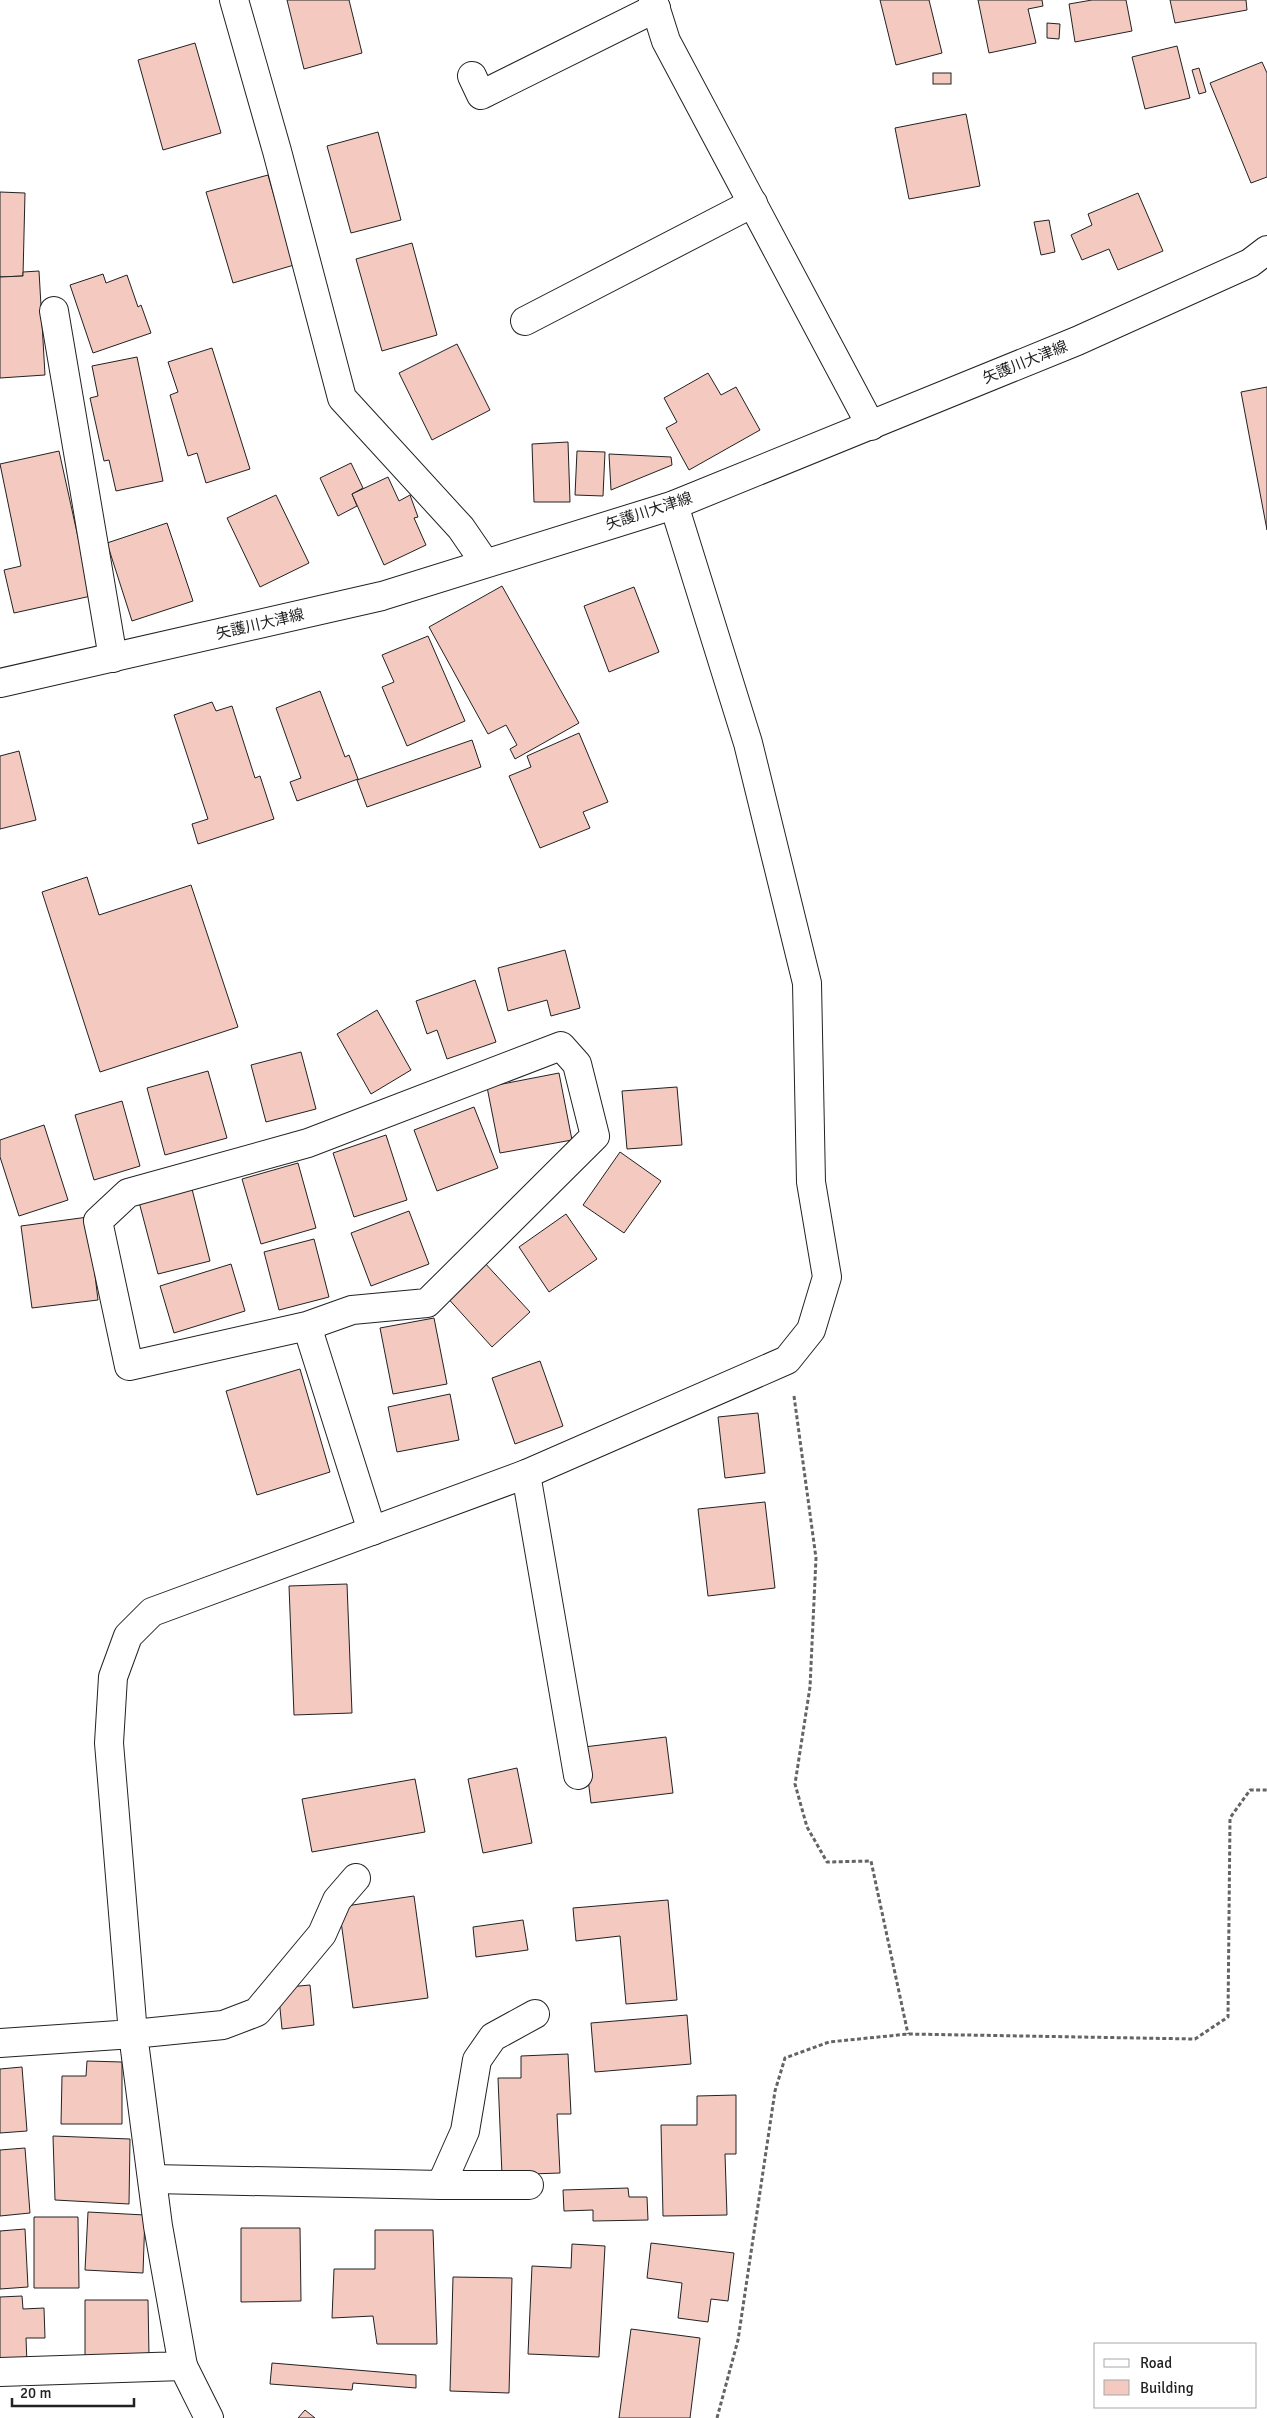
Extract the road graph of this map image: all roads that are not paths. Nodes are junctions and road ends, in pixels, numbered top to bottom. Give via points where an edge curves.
1 (234, 0) edge
2 (654, 4) edge
3 (472, 76) dead end
4 (753, 204) junction
5 (1267, 250) edge
6 (54, 311) dead end
7 (525, 321) dead end
8 (871, 426) junction
9 (674, 505) junction
10 (485, 563) junction
11 (113, 658) junction
12 (0, 683) edge
13 (306, 1326) junction
14 (526, 1474) junction
15 (372, 1531) junction
16 (578, 1775) dead end
17 (356, 1878) dead end
18 (535, 2014) dead end
19 (132, 2034) junction
20 (0, 2043) edge
21 (153, 2180) junction
22 (441, 2185) junction
23 (529, 2185) dead end
24 (183, 2366) junction
25 (0, 2372) edge
26 (209, 2418) edge

1 - 10 street via 342,398 461,528
2 - 3 street via 481,95
2 - 4 street via 666,41
4 - 7 street
4 - 8 street
5 - 8 street, 矢護川大津線 via 1250,263 1078,340
6 - 11 street
8 - 9 street, 矢護川大津線
9 - 10 street, 矢護川大津線
9 - 14 street via 748,743 807,983 811,1182 827,1277 811,1330 787,1360
10 - 11 street, 矢護川大津線 via 382,596
11 - 12 street, 矢護川大津線
13 - 13 street via 129,1366 98,1221 128,1193 308,1143 561,1046 577,1064 595,1136 427,1303 352,1310
13 - 15 street
14 - 15 street
14 - 16 street
15 - 19 street via 152,1612 128,1636 113,1677 109,1743
17 - 19 street via 336,1900 322,1934 257,2012 223,2025
18 - 22 street via 493,2037 477,2060 465,2130
19 - 20 street
19 - 21 street
21 - 22 street
21 - 24 street
22 - 23 street
24 - 25 street
24 - 26 street

